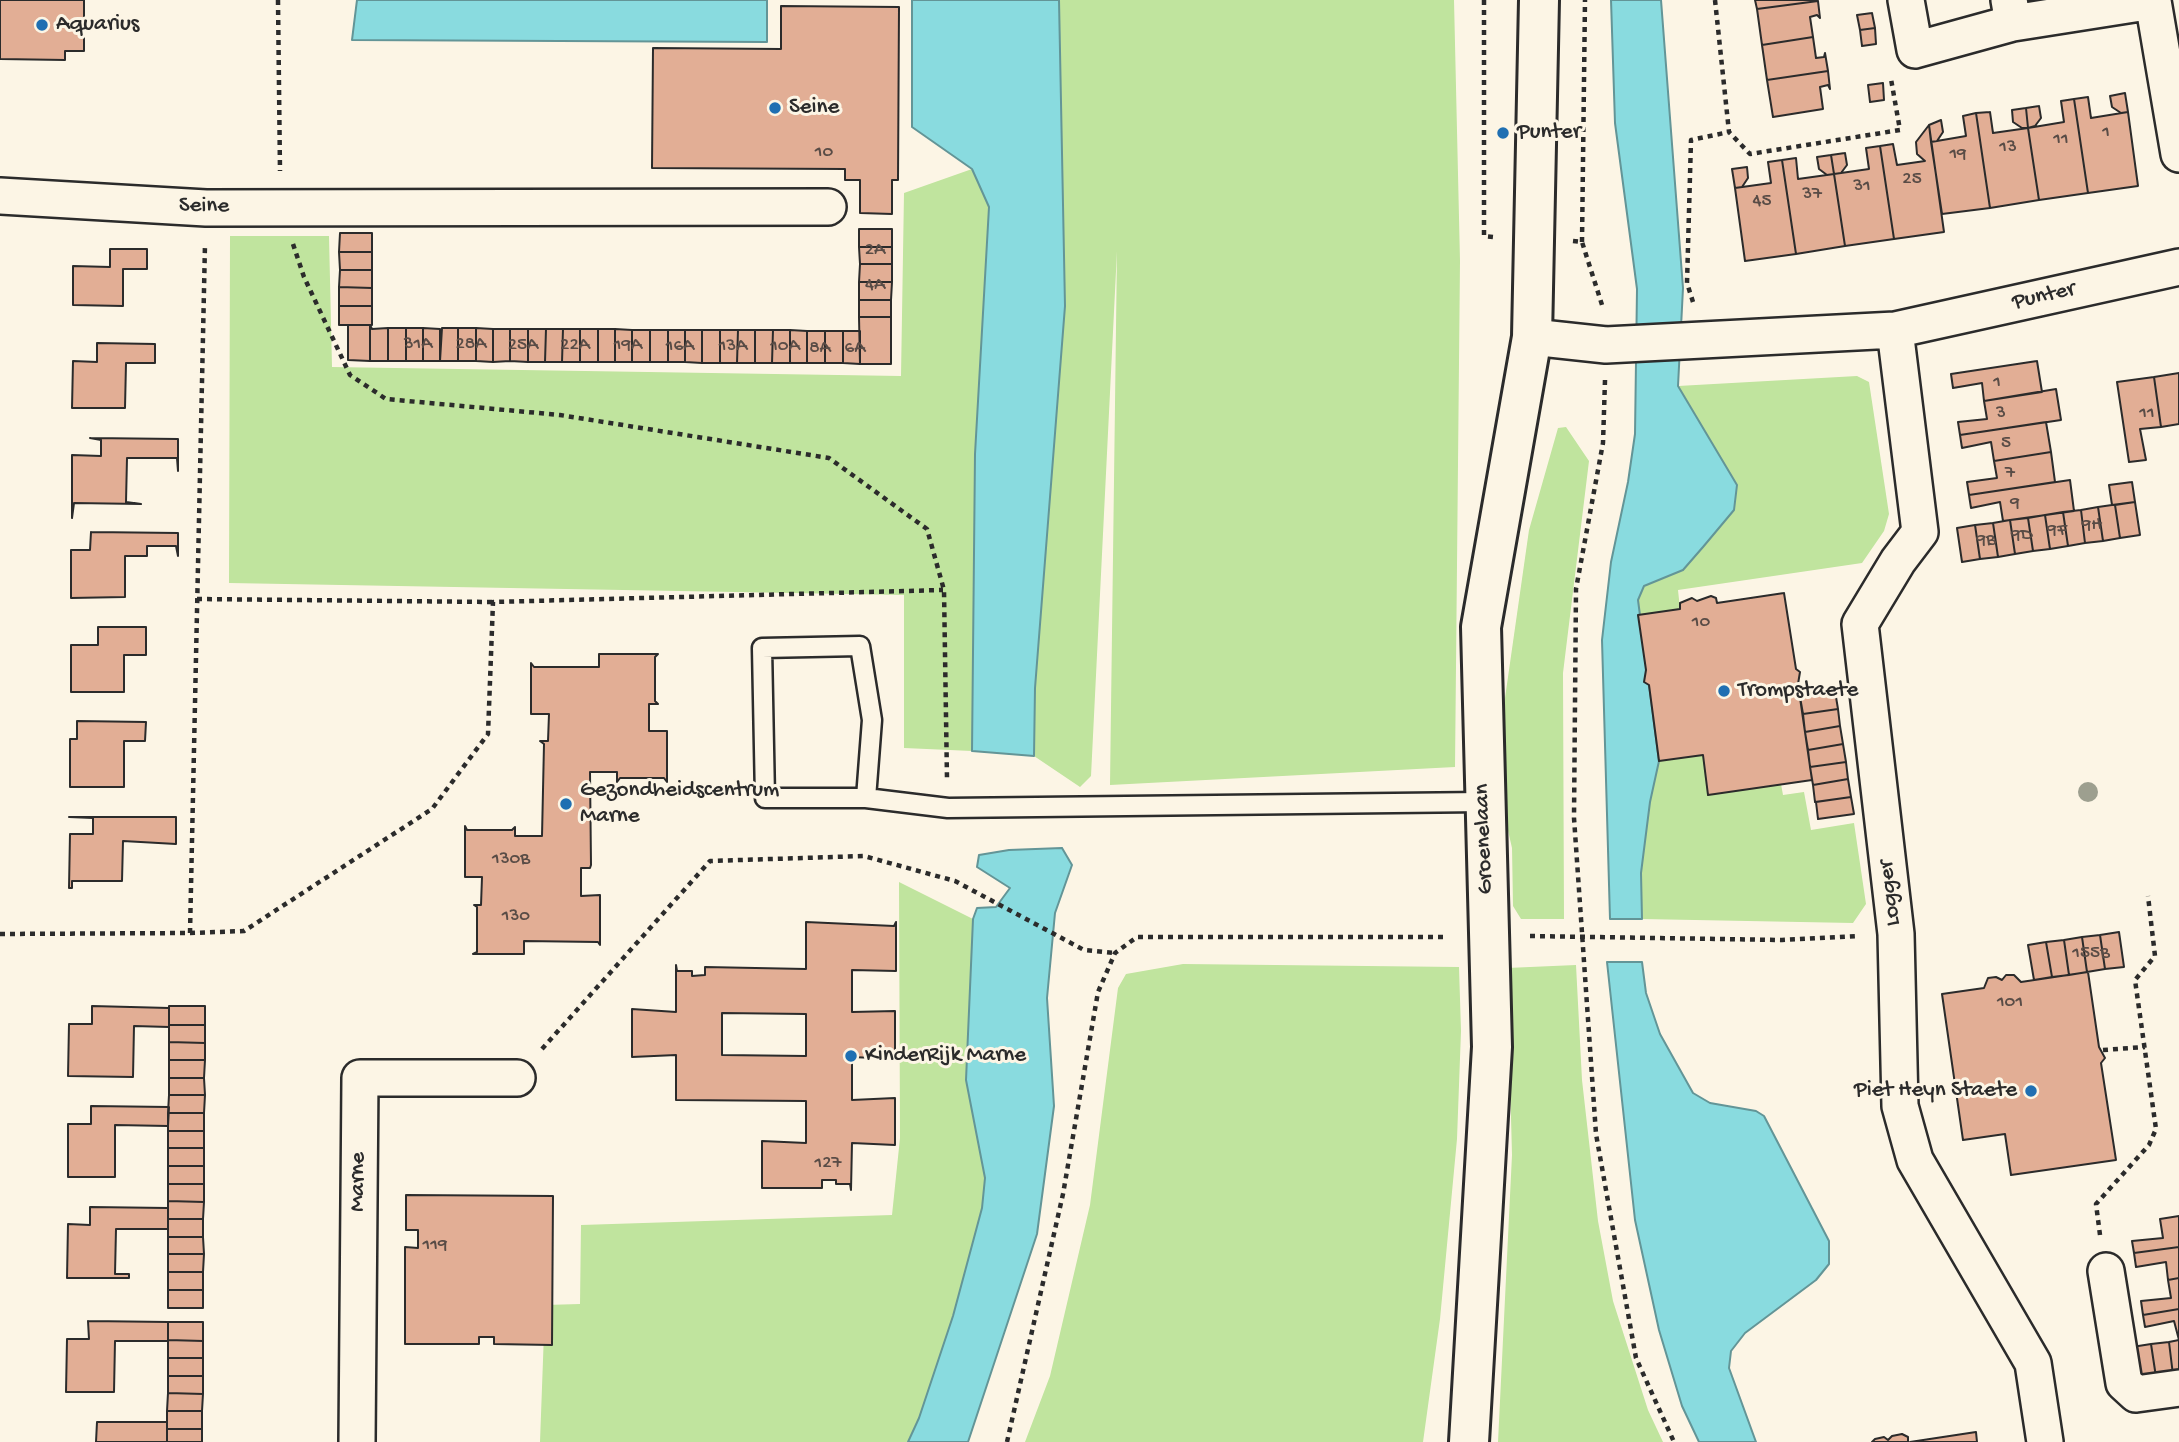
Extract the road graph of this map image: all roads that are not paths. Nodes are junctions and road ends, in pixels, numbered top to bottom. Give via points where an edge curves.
1 (1539, 0) edge
2 (1906, 0) edge
3 (2011, 12) edge
4 (2179, 153) edge
5 (0, 196) edge
6 (828, 207) dead end
7 (2179, 267) edge
8 (1895, 330) junction
9 (1532, 337) junction
10 (866, 798) junction
11 (1483, 802) junction
12 (517, 1077) road end
13 (2106, 1271) road end
14 (2179, 1388) edge
15 (357, 1442) edge
16 (1469, 1442) edge
17 (2045, 1442) edge

1 - 9 street, Groenelaan
2 - 3 street via 1915,50
3 - 4 street via 2153,1
5 - 6 street, Seine via 206,208
7 - 8 street, Punter
8 - 9 street, Punter via 1619,345
8 - 17 street, Logger via 1920,532 1860,624 1896,934 1900,1107 1915,1160 2032,1363
9 - 11 street, Groenelaan via 1481,627
10 - 10 lane via 765,798 762,648 860,646 872,720
10 - 11 lane via 948,808
11 - 16 street, Groenelaan via 1492,1047
12 - 15 street, Marne via 360,1078
13 - 14 street via 2124,1383 2136,1394

